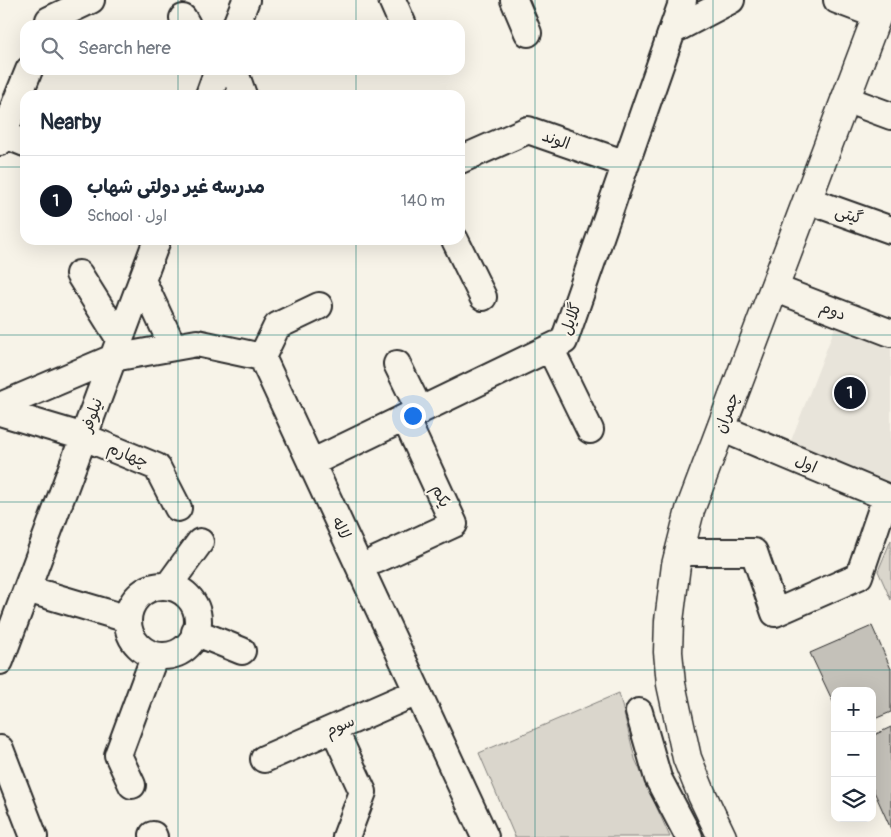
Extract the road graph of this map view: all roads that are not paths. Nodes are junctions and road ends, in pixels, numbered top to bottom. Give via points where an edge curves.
1 (92, 0) edge
2 (246, 0) edge
3 (392, 0) edge
4 (514, 0) edge
5 (684, 0) edge
6 (731, 0) edge
7 (837, 0) edge
8 (884, 5) edge
9 (51, 15) edge
10 (238, 20) edge
11 (401, 20) edge
12 (672, 31) junction
13 (528, 33) dead end
14 (217, 76) edge
15 (236, 90) edge
16 (845, 99) junction
17 (20, 109) edge
18 (891, 116) edge
19 (9, 140) edge
20 (465, 158) edge
21 (626, 164) junction
22 (807, 200) junction
23 (891, 230) edge
24 (154, 245) edge
25 (457, 245) edge
26 (79, 274) dead end
27 (142, 280) junction
28 (774, 288) junction
29 (483, 297) dead end
30 (319, 306) dead end
31 (891, 333) edge
32 (173, 347) junction
33 (116, 348) junction
34 (550, 348) junction
35 (262, 357) junction
36 (397, 364) dead end
37 (0, 406) edge
38 (0, 412) edge
39 (412, 415) junction
40 (721, 428) junction
41 (590, 430) dead end
42 (84, 437) junction
43 (311, 463) junction
44 (888, 498) edge
45 (178, 508) dead end
46 (200, 542) dead end
47 (679, 552) junction
48 (376, 560) dead end
49 (168, 586) junction
50 (27, 589) junction
51 (128, 619) junction
52 (195, 632) junction
53 (242, 651) dead end
54 (155, 655) junction
55 (0, 661) edge
56 (417, 692) junction
57 (639, 712) dead end
58 (334, 729) junction
59 (0, 749) edge
60 (264, 759) dead end
61 (132, 785) dead end
62 (34, 837) edge
63 (346, 837) edge
64 (485, 837) edge
65 (689, 837) edge
66 (722, 837) edge

1 - 9 street
2 - 10 street
3 - 11 street
4 - 13 street
5 - 12 street, گلایل
6 - 12 street
7 - 8 street
8 - 16 main road, چمران
12 - 21 street, گلایل
14 - 15 street
16 - 18 street
16 - 22 main road, چمران
17 - 19 street
20 - 21 street, الوند via 528,130
21 - 34 street, گلایل via 564,341
22 - 23 street, گیتی
22 - 28 main road, چمران
24 - 27 street, نیلوفر
25 - 29 street
26 - 33 street
27 - 32 street
27 - 33 street, نیلوفر
28 - 31 street, دوم
28 - 40 main road, چمران
30 - 35 street via 277,326
32 - 33 street
32 - 35 street via 197,343
33 - 37 street
33 - 42 street, نیلوفر
34 - 39 street, گلایل
34 - 41 street
35 - 43 street, لاله
36 - 39 street
38 - 42 street, چهارم
39 - 43 street, گلایل
39 - 48 street, یکم via 454,524
40 - 44 street, اول
40 - 47 main road, چمران via 690,510
42 - 45 street, چهارم via 158,467
42 - 50 street, نیلوفر
43 - 56 street, لاله
44 - 47 street via 859,576 775,613 754,552
46 - 49 street
47 - 66 main road, چمران via 669,621 671,684 687,758
49 - 51 street via 157,586 137,597 130,607
49 - 52 street via 179,589 194,605 198,616
50 - 51 street
50 - 55 street, نیلوفر
51 - 54 street via 129,631 135,642
52 - 53 street
52 - 54 street via 194,638 177,653
54 - 61 street via 118,755
56 - 58 street, سوم
56 - 64 street, لاله
57 - 65 street via 658,778
58 - 60 street, سوم
58 - 63 street via 362,792
59 - 62 street

